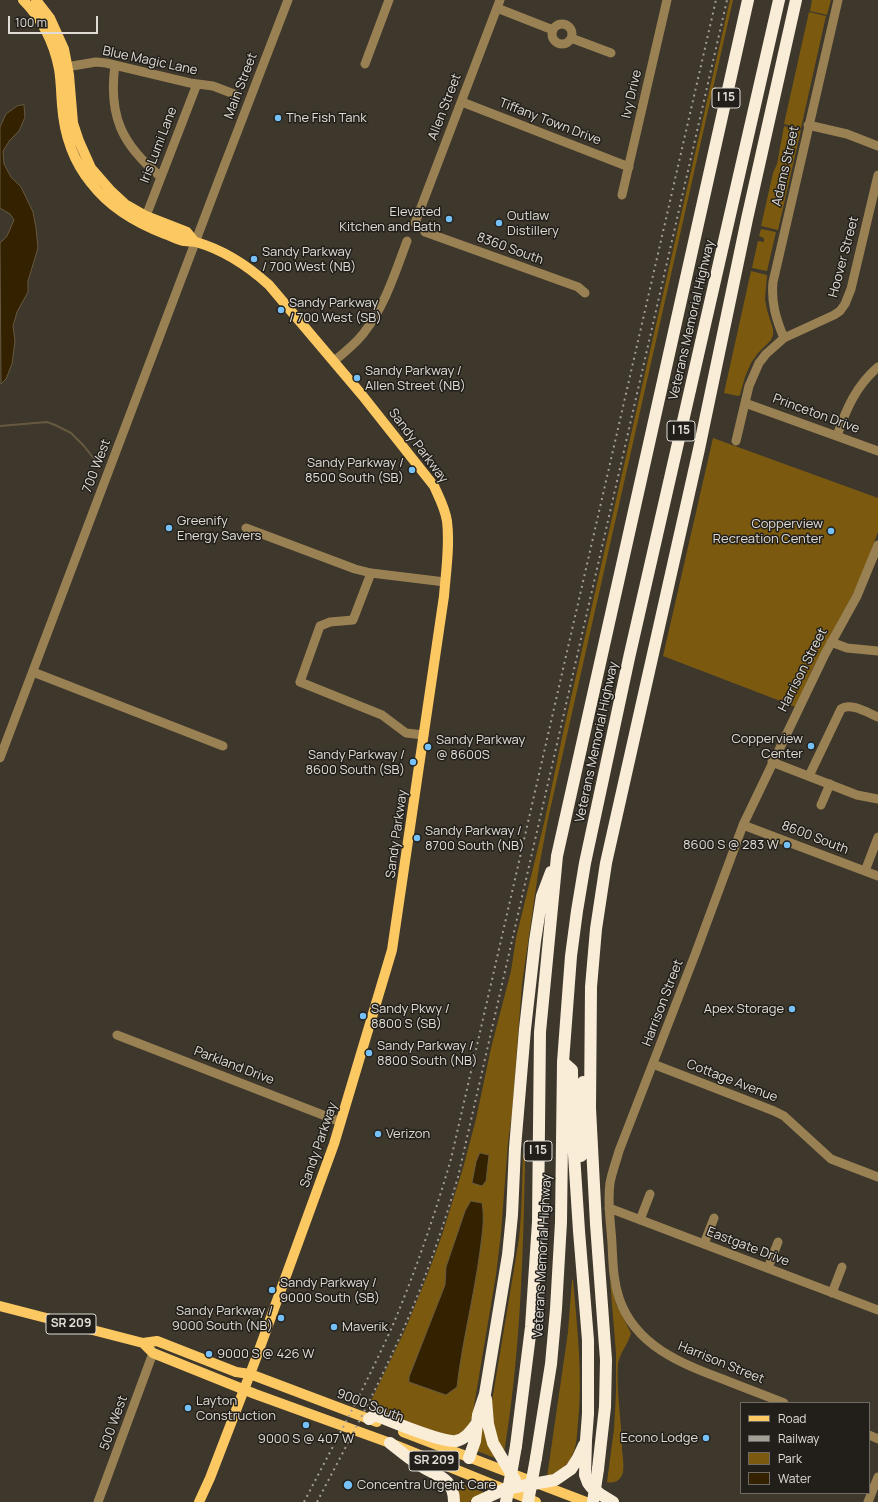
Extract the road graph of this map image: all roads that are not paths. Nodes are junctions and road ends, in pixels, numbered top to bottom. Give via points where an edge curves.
1 (23, 0) edge
2 (36, 0) edge
3 (288, 0) edge
4 (389, 0) edge
5 (667, 0) edge
6 (748, 0) edge
7 (778, 0) edge
8 (796, 0) edge
9 (838, 0) edge
10 (498, 4) edge
11 (553, 30) junction
12 (571, 38) junction
13 (612, 53) dead end
14 (365, 64) dead end
15 (116, 65) junction
16 (64, 68) junction
17 (197, 84) junction
18 (234, 94) dead end
19 (462, 102) junction
20 (808, 125) junction
21 (878, 146) edge
22 (629, 167) junction
23 (878, 174) edge
24 (161, 177) junction
25 (218, 182) joint
26 (622, 195) dead end
27 (146, 216) junction
28 (415, 223) dead end
29 (425, 232) dead end
30 (407, 241) dead end
31 (195, 242) junction
32 (585, 294) dead end
33 (784, 338) junction
34 (334, 361) junction
35 (878, 367) edge
36 (745, 403) junction
37 (837, 436) junction
38 (736, 440) dead end
39 (878, 451) edge
40 (246, 528) dead end
41 (878, 545) edge
42 (371, 573) junction
43 (445, 582) junction
44 (831, 642) junction
45 (878, 651) edge
46 (33, 672) junction
47 (878, 717) edge
48 (424, 736) junction
49 (223, 746) dead end
50 (0, 758) edge
51 (772, 762) junction
52 (809, 776) junction
53 (830, 784) junction
54 (878, 799) edge
55 (821, 805) dead end
56 (743, 825) junction
57 (878, 837) edge
58 (557, 856) junction
59 (865, 871) junction
60 (878, 876) edge
61 (593, 959) junction
62 (117, 1035) dead end
63 (563, 1062) junction
64 (653, 1064) junction
65 (341, 1122) junction
66 (878, 1176) edge
67 (576, 1191) junction
68 (650, 1194) dead end
69 (609, 1208) junction
70 (714, 1218) dead end
71 (640, 1220) junction
72 (778, 1242) dead end
73 (704, 1244) junction
74 (842, 1267) dead end
75 (768, 1268) junction
76 (832, 1293) junction
77 (0, 1306) edge
78 (878, 1310) edge
79 (143, 1343) junction
80 (153, 1353) junction
81 (250, 1374) junction
82 (244, 1389) junction
83 (485, 1394) junction
84 (782, 1402) edge
85 (369, 1419) junction
86 (477, 1423) junction
87 (586, 1440) junction
88 (390, 1443) junction
89 (469, 1458) junction
90 (510, 1473) junction
91 (878, 1477) edge
92 (536, 1482) junction
93 (519, 1486) junction
94 (505, 1489) junction
95 (530, 1501) edge
96 (98, 1502) edge
97 (199, 1502) edge
98 (454, 1502) edge
99 (477, 1502) edge
100 (506, 1502) edge
101 (586, 1502) edge
102 (593, 1502) edge
103 (613, 1502) edge
104 (868, 1502) edge

1 - 16 main road via 39,18
2 - 16 main road via 58,33 64,49
3 - 25 street, Main Street
4 - 14 street
5 - 22 street, Ivy Drive
6 - 58 highway, Veterans Memorial Highway / I 15
7 - 63 highway, Veterans Memorial Highway / I 15 via 585,863 571,956
8 - 61 highway via 606,863
9 - 20 street, Adams Street
10 - 11 street
10 - 19 street, Allen Street
11 - 12 street via 553,38 559,43 566,43
11 - 12 street via 557,25 566,24 571,29
12 - 13 street
15 - 16 street, Blue Magic Lane via 96,62
15 - 17 street, Blue Magic Lane
15 - 24 street via 115,111 120,128 134,152
16 - 27 main road via 74,123 86,159 111,191
16 - 31 main road via 62,113 67,136 76,160 91,184 115,208 137,222 184,241
17 - 18 street, Blue Magic Lane via 213,86
17 - 24 street, Iris Lumi Lane
19 - 22 street, Tiffany Town Drive
19 - 28 street, Allen Street
20 - 21 street via 847,134
20 - 33 street, Adams Street via 773,282 773,306
22 - 26 street, Ivy Drive
23 - 33 street, Hoover Street via 851,289 845,304 834,315
24 - 27 street, Iris Lumi Lane
25 - 31 street, 700 West
27 - 31 main road via 188,232
29 - 32 street, 8360 South via 578,287
30 - 34 street via 378,312 363,334
31 - 34 main road, Sandy Parkway via 228,255 251,269 269,285
31 - 46 street, 700 West
33 - 36 street, Hoover Street via 759,363
34 - 43 main road, Sandy Parkway via 434,486 447,519
35 - 37 street via 859,387
36 - 37 street, Princeton Drive
36 - 38 street, Hoover Street
37 - 39 street, Princeton Drive
40 - 42 street via 337,564
41 - 44 street, Harrison Street via 857,596
42 - 43 street
42 - 48 street via 353,620 330,622 320,626 300,682 382,715 406,732
43 - 48 main road, Sandy Parkway
44 - 45 street via 847,648
44 - 51 street, Harrison Street
46 - 49 street
46 - 50 street, 700 West
47 - 52 street via 852,707 844,707 839,712
48 - 65 main road, Sandy Parkway via 392,950
51 - 52 street
51 - 56 street, Harrison Street
52 - 53 street
53 - 54 street via 857,795
53 - 55 street
56 - 59 street, 8600 South
56 - 64 street, Harrison Street
57 - 59 street
58 - 83 highway via 542,896 535,941 525,1029 512,1222
58 - 100 highway, Veterans Memorial Highway / I 15, bridge via 540,1032 538,1222 531,1327
59 - 60 street, 8600 South
61 - 67 highway via 588,975 581,1113 582,1150
61 - 102 highway, bridge via 590,1108 606,1360 605,1407
62 - 65 street, Parkland Drive
63 - 67 highway via 572,1070
63 - 95 highway, Veterans Memorial Highway / I 15, bridge via 561,1222 556,1309 549,1380
64 - 66 street, Cottage Avenue via 774,1111 784,1116 831,1159
64 - 69 street, Harrison Street via 612,1172
65 - 81 main road, Sandy Parkway
67 - 87 highway via 588,1340
68 - 71 street
69 - 71 street, Eastgate Drive
69 - 84 street, Harrison Street via 619,1298 643,1335 672,1358
70 - 73 street
71 - 73 street, Eastgate Drive
72 - 75 street
73 - 75 street, Eastgate Drive
74 - 76 street
75 - 76 street, Eastgate Drive
76 - 78 street, Eastgate Drive
77 - 79 main road, 9000 South / SR 209
79 - 80 main road, SR 209
79 - 81 main road, 9000 South / SR 209 via 157,1341 236,1372
80 - 82 main road, SR 209
80 - 96 street, 500 West
81 - 82 main road, Sandy Parkway
81 - 85 main road, 9000 South / SR 209
82 - 88 main road, SR 209
82 - 97 main road, Sandy Parkway
83 - 86 highway
83 - 90 highway via 493,1443
85 - 86 highway via 375,1415 437,1438 455,1441 465,1437
85 - 89 main road, 9000 South / SR 209
86 - 89 highway via 475,1441
87 - 92 highway via 571,1469 555,1480
87 - 103 highway via 585,1470 588,1483
88 - 94 main road, SR 209
88 - 98 highway via 418,1465 450,1483
89 - 90 main road, 9000 South / SR 209
90 - 92 main road, 9000 South / SR 209
90 - 93 highway
91 - 104 street
92 - 93 highway
92 - 101 main road, 9000 South / SR 209
93 - 94 highway
93 - 95 highway
94 - 95 main road, SR 209
94 - 99 highway

